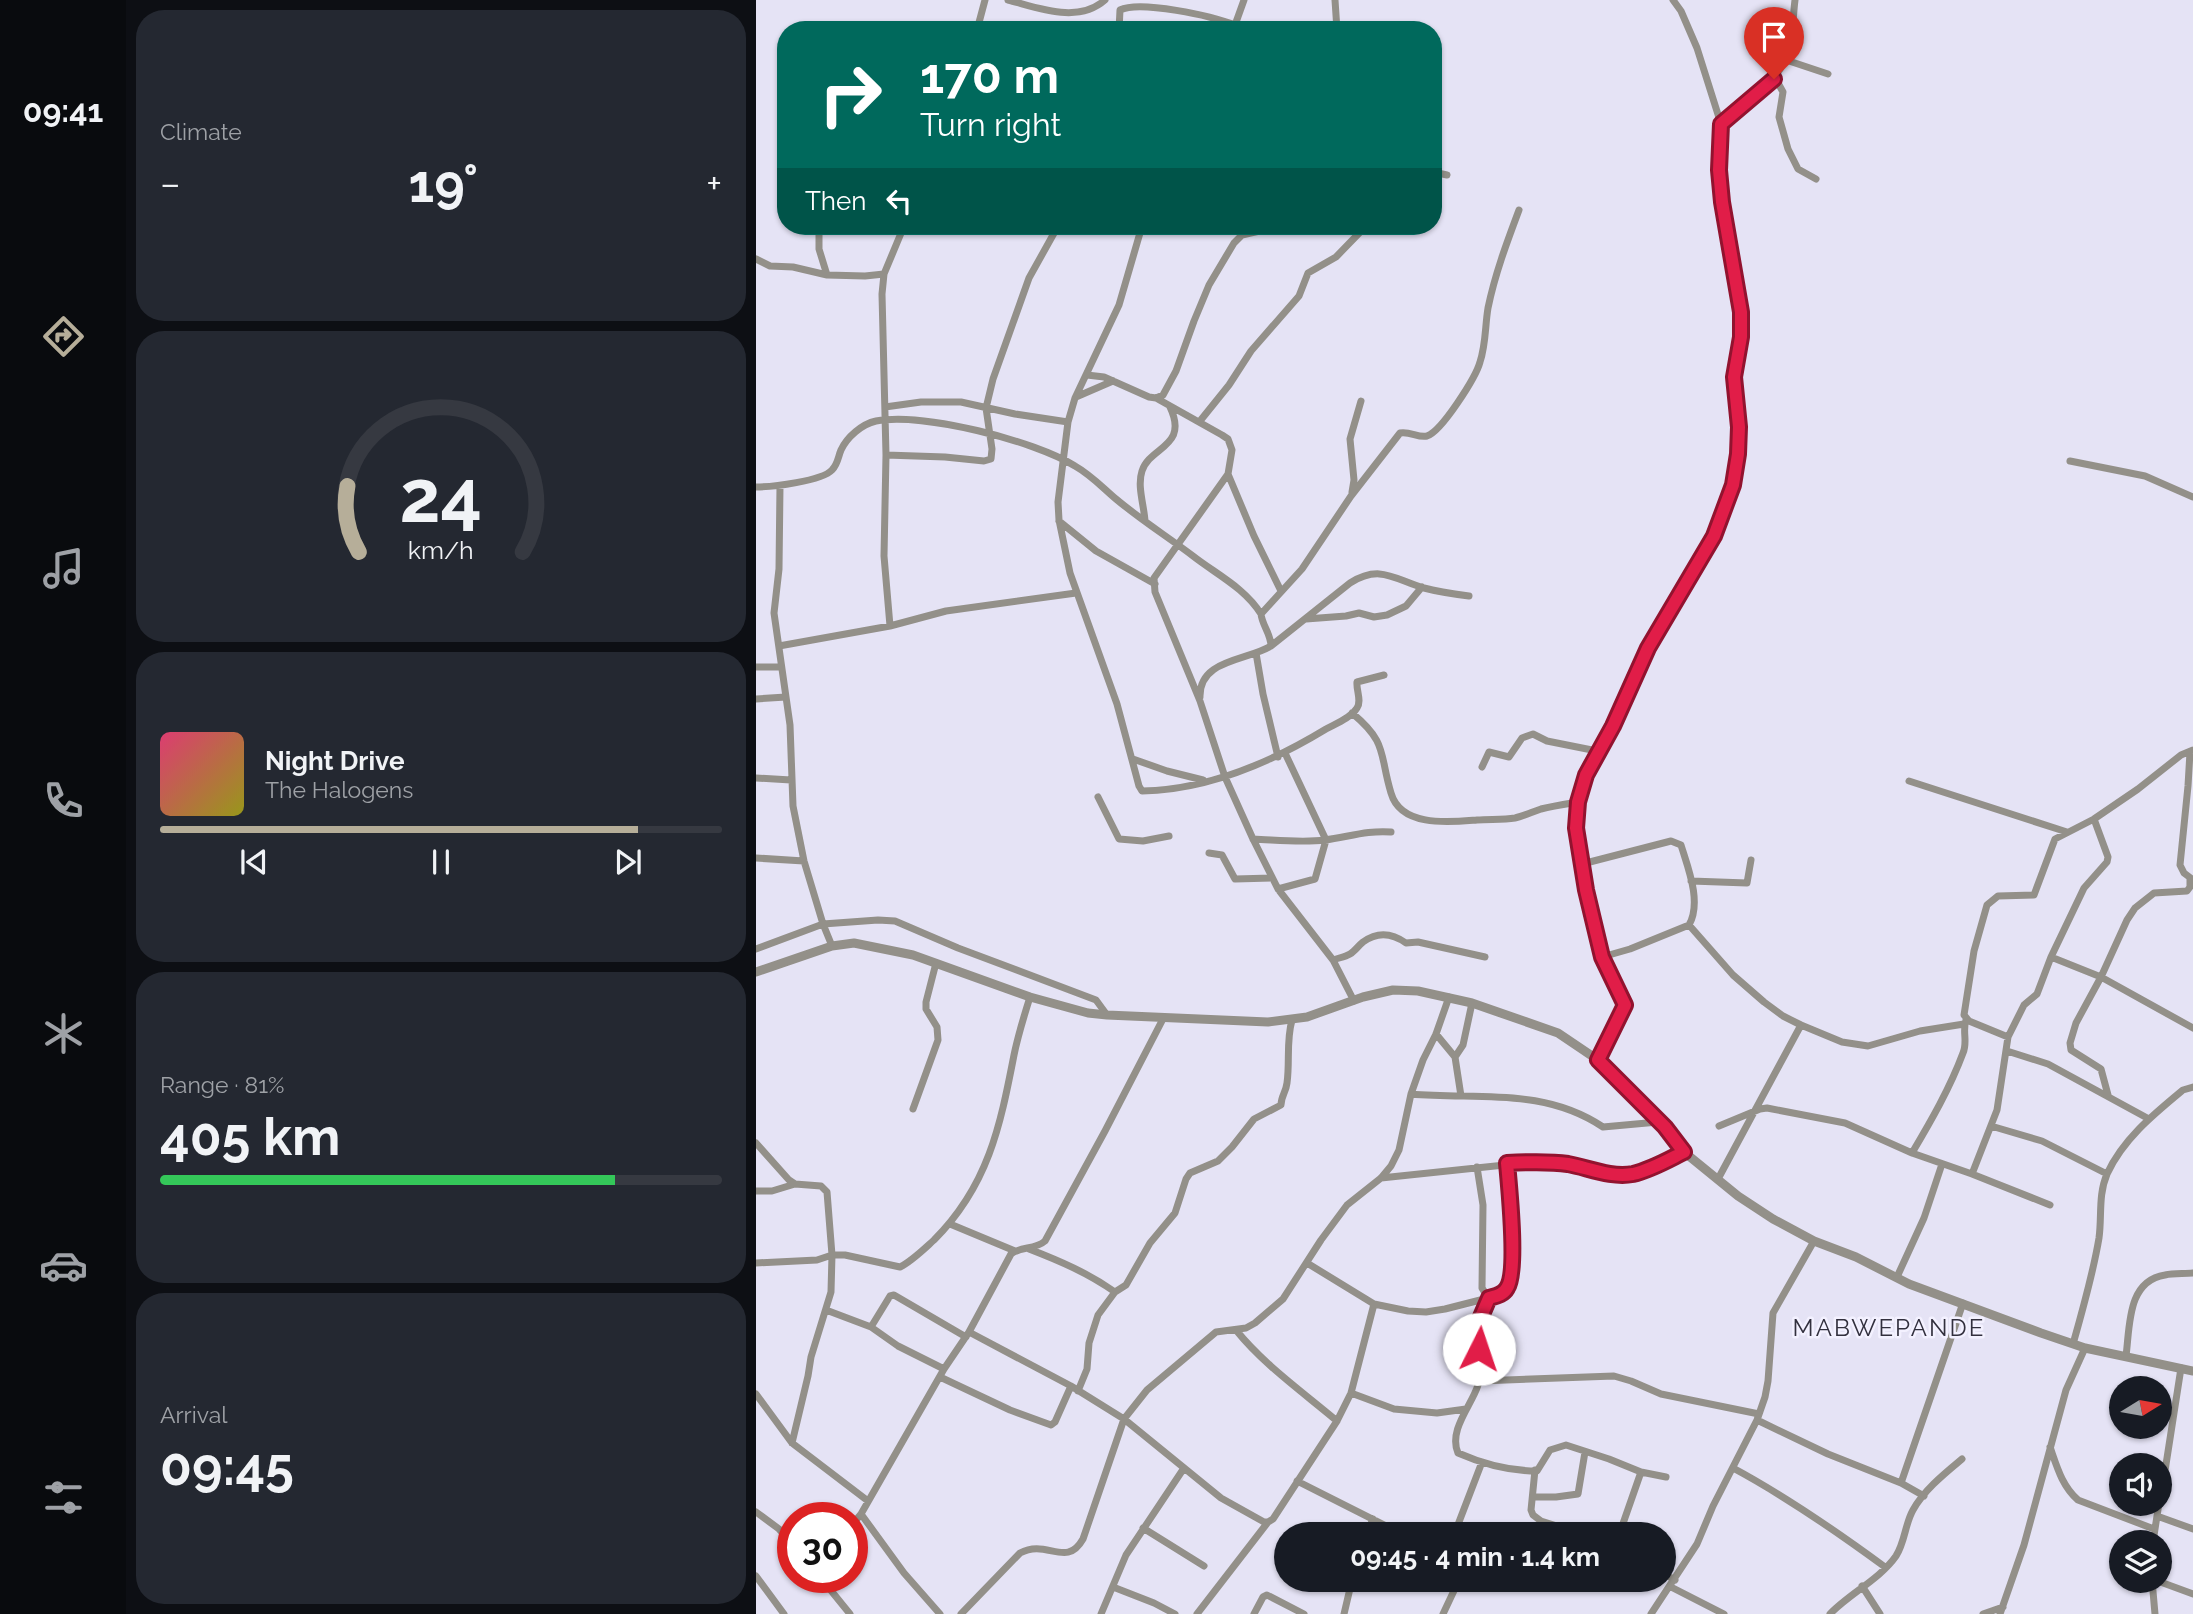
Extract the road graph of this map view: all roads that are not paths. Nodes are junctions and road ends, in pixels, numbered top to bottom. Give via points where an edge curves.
1 (985, 0) edge
2 (1008, 0) edge
3 (1105, 0) edge
4 (1244, 0) edge
5 (1335, 0) edge
6 (1673, 0) edge
7 (1795, 0) edge
8 (1128, 3) edge
9 (979, 21) edge
10 (1119, 21) edge
11 (1218, 21) edge
12 (1235, 21) edge
13 (1336, 21) edge
14 (1786, 60) junction
15 (1778, 74) junction
16 (1828, 74) dead end
17 (1721, 124) junction
18 (1442, 174) edge
19 (1447, 175) dead end
20 (1816, 179) dead end
21 (1519, 209) dead end
22 (819, 235) edge
23 (900, 235) edge
24 (1053, 235) edge
25 (1139, 235) edge
26 (1239, 235) edge
27 (1357, 235) edge
28 (756, 259) edge
29 (884, 274) junction
30 (827, 275) junction
31 (1087, 374) junction
32 (1113, 381) junction
33 (1075, 398) junction
34 (1156, 398) junction
35 (1361, 401) dead end
36 (885, 407) junction
37 (1170, 407) junction
38 (986, 408) junction
39 (884, 420) junction
40 (1200, 421) junction
41 (1068, 422) junction
42 (988, 432) junction
43 (886, 455) junction
44 (1063, 458) junction
45 (2070, 461) dead end
46 (1228, 474) junction
47 (780, 486) junction
48 (756, 487) edge
49 (1351, 496) junction
50 (2193, 497) edge
51 (1059, 520) junction
52 (1145, 521) junction
53 (1178, 544) junction
54 (1155, 584) junction
55 (1422, 587) junction
56 (1282, 591) junction
57 (1076, 593) junction
58 (1469, 596) dead end
59 (1261, 614) junction
60 (1306, 619) junction
61 (890, 626) junction
62 (779, 646) junction
63 (1271, 646) junction
64 (1256, 653) junction
65 (756, 667) edge
66 (780, 667) junction
67 (1384, 675) dead end
68 (786, 697) junction
69 (756, 699) edge
70 (1200, 701) junction
71 (1352, 713) junction
72 (1598, 751) junction
73 (2191, 751) edge
74 (1281, 755) junction
75 (1133, 759) junction
76 (1482, 767) dead end
77 (1225, 777) junction
78 (756, 778) edge
79 (791, 780) junction
80 (1208, 781) junction
81 (1909, 781) dead end
82 (1098, 797) dead end
83 (1578, 802) junction
84 (2094, 819) junction
85 (1391, 832) dead end
86 (2067, 832) junction
87 (1169, 836) dead end
88 (1253, 839) junction
89 (1326, 840) junction
90 (1209, 853) dead end
91 (756, 858) edge
92 (1751, 860) dead end
93 (804, 861) junction
94 (1581, 863) junction
95 (1272, 878) junction
96 (2192, 879) edge
97 (1691, 881) junction
98 (1278, 889) junction
99 (823, 924) junction
100 (1689, 925) junction
101 (832, 946) junction
102 (756, 950) edge
103 (1485, 957) dead end
104 (1602, 957) junction
105 (2051, 957) junction
106 (1333, 960) junction
107 (936, 964) junction
108 (756, 972) edge
109 (2101, 978) junction
110 (1030, 997) junction
111 (1449, 997) junction
112 (1354, 1001) junction
113 (1472, 1003) junction
114 (1107, 1015) junction
115 (1164, 1017) junction
116 (1292, 1020) junction
117 (1965, 1022) junction
118 (1801, 1025) junction
119 (2193, 1028) edge
120 (1436, 1034) junction
121 (2008, 1037) junction
122 (2007, 1051) junction
123 (1455, 1058) junction
124 (1598, 1060) junction
125 (2193, 1087) edge
126 (1411, 1094) junction
127 (2108, 1095) junction
128 (1461, 1096) junction
129 (913, 1109) dead end
130 (1754, 1112) junction
131 (2149, 1119) junction
132 (1658, 1122) junction
133 (1719, 1126) dead end
134 (1991, 1126) junction
135 (756, 1143) edge
136 (1684, 1152) junction
137 (1912, 1153) junction
138 (1507, 1163) junction
139 (1942, 1164) junction
140 (1477, 1167) junction
141 (1972, 1174) junction
142 (2107, 1174) junction
143 (1381, 1178) junction
144 (1718, 1179) junction
145 (795, 1184) junction
146 (756, 1191) edge
147 (2050, 1205) dead end
148 (950, 1224) junction
149 (1814, 1241) junction
150 (1028, 1249) junction
151 (1015, 1251) junction
152 (832, 1255) junction
153 (756, 1263) edge
154 (1307, 1263) junction
155 (2193, 1273) edge
156 (1897, 1277) junction
157 (1115, 1292) junction
158 (1489, 1298) junction
159 (1963, 1303) junction
160 (1374, 1304) junction
161 (826, 1310) junction
162 (871, 1327) junction
163 (1236, 1330) junction
164 (968, 1334) junction
165 (2073, 1344) junction
166 (2085, 1348) junction
167 (2126, 1356) junction
168 (2181, 1368) junction
169 (2193, 1370) edge
170 (942, 1373) junction
171 (1480, 1381) junction
172 (1075, 1388) junction
173 (1351, 1393) junction
174 (756, 1394) edge
175 (1465, 1409) junction
176 (1758, 1417) junction
177 (1124, 1419) junction
178 (1337, 1420) junction
179 (792, 1443) junction
180 (2050, 1445) junction
181 (1585, 1452) junction
182 (2168, 1453) edge
183 (1962, 1459) dead end
184 (1482, 1462) junction
185 (1184, 1468) junction
186 (1732, 1468) junction
187 (1535, 1471) junction
188 (1641, 1472) junction
189 (1666, 1477) dead end
190 (1297, 1481) junction
191 (1901, 1483) junction
192 (1924, 1496) junction
193 (1533, 1497) junction
194 (868, 1500) joint
195 (756, 1513) edge
196 (2157, 1516) joint
197 (1373, 1518) junction
198 (1268, 1522) junction
199 (1371, 1522) edge
200 (1380, 1522) edge
201 (1459, 1522) edge
202 (1547, 1522) edge
203 (1624, 1522) edge
204 (868, 1524) edge
205 (777, 1528) edge
206 (1143, 1528) junction
207 (2154, 1529) joint
208 (2193, 1529) edge
209 (1204, 1566) dead end
210 (1885, 1567) junction
211 (756, 1576) edge
212 (1676, 1578) edge
213 (1676, 1585) edge
214 (1862, 1586) junction
215 (1113, 1587) junction
216 (2172, 1587) edge
217 (1349, 1592) edge
218 (1453, 1592) edge
219 (1667, 1592) edge
220 (833, 1593) edge
221 (2154, 1593) edge
222 (2193, 1594) edge
223 (2002, 1610) edge
224 (784, 1614) edge
225 (850, 1614) edge
226 (940, 1614) edge
227 (961, 1614) edge
228 (1101, 1614) edge
229 (1175, 1614) edge
230 (1197, 1614) edge
231 (1254, 1614) edge
232 (1304, 1614) edge
233 (1344, 1614) edge
234 (1443, 1614) edge
235 (1651, 1614) edge
236 (1724, 1614) edge
237 (1830, 1614) edge
238 (1880, 1614) edge
239 (1983, 1614) edge
240 (2155, 1614) edge

1 - 9 street
2 - 3 street via 1066,13 1093,9
4 - 12 street
5 - 13 street
6 - 17 street via 1698,48
7 - 14 street
8 - 10 street via 1120,10
8 - 11 street via 1174,7
14 - 15 street
14 - 16 street
15 - 17 street
15 - 20 street via 1783,98 1779,117 1788,149 1798,169
17 - 72 street via 1722,202 1741,312 1734,377 1739,427 1733,485 1714,536 1654,636
18 - 19 street
21 - 49 street via 1489,307 1476,372 1431,433 1401,433
22 - 30 street
23 - 29 street
24 - 38 street via 1030,278
25 - 31 street via 1119,305
26 - 34 street via 1209,285 1169,387
27 - 40 street via 1336,257 1311,270 1298,296
28 - 30 street via 770,266
29 - 30 street
29 - 36 street
31 - 32 street
31 - 33 street
32 - 33 street
32 - 34 street
33 - 41 street
34 - 37 street
35 - 49 street via 1350,439
36 - 38 street via 940,401
36 - 39 street
37 - 40 street
37 - 52 street via 1176,429 1142,471
38 - 41 street
38 - 42 street
39 - 42 street
39 - 43 street
39 - 47 street via 852,435 831,472
40 - 46 street via 1231,444
41 - 44 street
42 - 43 street via 992,449 988,461
42 - 44 street
43 - 61 street via 884,556
44 - 51 street
44 - 52 street
45 - 50 street via 2145,476
46 - 53 street
46 - 56 street
47 - 48 street
47 - 62 street via 774,613
49 - 56 street
51 - 54 street via 1096,551
51 - 57 street
52 - 53 street
53 - 54 street via 1158,571
53 - 59 street via 1243,592
54 - 70 street
55 - 58 street
55 - 60 street via 1406,606 1387,615
55 - 60 street via 1388,575 1363,575
56 - 59 street
57 - 61 street via 946,611
57 - 75 street
59 - 63 street
60 - 63 street
61 - 62 street
62 - 66 street
63 - 64 street
64 - 70 street via 1223,664 1205,676
64 - 74 street
65 - 66 street
66 - 68 street
67 - 71 street via 1357,682 1359,702
68 - 69 street
68 - 79 street
70 - 77 street
71 - 74 street
71 - 83 street via 1378,740 1392,797 1418,818 1448,823 1504,819
72 - 76 street via 1533,734 1521,738 1509,757 1489,752
72 - 83 street
73 - 84 street
73 - 96 street via 2180,865
74 - 77 street
74 - 89 street
75 - 80 street
75 - 80 street via 1143,791
77 - 80 street
77 - 88 street
78 - 79 street
79 - 93 street
81 - 86 street
82 - 87 street via 1119,839
83 - 94 street
84 - 86 street
84 - 105 street via 2107,862 2084,888
85 - 89 street
86 - 117 street via 2054,839 2034,895 1998,896 1986,908 1972,963
88 - 89 street
88 - 95 street
89 - 98 street via 1315,879
90 - 95 street via 1222,855 1235,879
91 - 93 street
92 - 97 street via 1747,883
93 - 99 street
94 - 97 street via 1678,842
94 - 104 street
95 - 98 street
96 - 109 street via 2188,891 2154,893 2140,903 2127,920
97 - 100 street via 1694,899
98 - 106 street
99 - 101 street
99 - 102 street
99 - 114 street via 895,921 1096,1000
100 - 104 street
100 - 118 street via 1733,975
101 - 107 street via 854,943
101 - 108 street
103 - 106 street via 1406,943 1394,934 1385,934
104 - 124 street via 1625,1005
105 - 109 street
105 - 121 street via 2037,994 2024,1005
106 - 112 street
107 - 110 street
107 - 129 street via 926,1009 937,1027 938,1040
109 - 119 street
109 - 127 street via 2076,1023 2070,1046 2101,1069
110 - 114 street
110 - 148 street via 1001,1121 980,1179
111 - 112 street via 1393,990
111 - 113 street
111 - 120 street
112 - 116 street
113 - 123 street via 1463,1045
113 - 124 street via 1558,1033
114 - 115 street
115 - 116 street
115 - 150 street via 1045,1241
116 - 157 street via 1281,1105 1254,1119 1218,1161 1190,1174 1175,1213 1150,1243 1126,1285
117 - 118 street via 1868,1046 1842,1042
117 - 121 street
117 - 137 street via 1963,1054
118 - 130 street
120 - 123 street
120 - 126 street
121 - 122 street
122 - 127 street via 2041,1061
122 - 134 street
123 - 128 street
124 - 132 street
125 - 131 street
126 - 128 street
126 - 143 street via 1399,1150
127 - 131 street
128 - 132 street via 1541,1100 1603,1128
130 - 133 street
130 - 137 street via 1768,1108 1845,1123
130 - 144 street
131 - 142 street via 2133,1134
132 - 136 street
134 - 141 street
134 - 142 street via 2042,1141
135 - 145 street
136 - 138 street via 1634,1174 1619,1175 1566,1164
136 - 144 street
137 - 139 street
138 - 140 street
138 - 158 street via 1511,1281 1507,1290
139 - 141 street
139 - 156 street
140 - 143 street
140 - 158 street via 1483,1205 1482,1288
141 - 147 street
142 - 165 street via 2094,1268
143 - 154 street via 1347,1205
144 - 149 street via 1773,1219
145 - 146 street
145 - 152 street via 825,1188
148 - 151 street
148 - 152 street via 900,1267
149 - 156 street
149 - 176 street via 1773,1313 1768,1381
150 - 151 street
150 - 157 street via 1068,1264
151 - 164 street
152 - 153 street
152 - 161 street
154 - 160 street
154 - 163 street via 1283,1298 1255,1323
155 - 167 street via 2166,1274 2141,1287 2134,1302
156 - 159 street
157 - 172 street via 1098,1315 1087,1369
158 - 160 street via 1426,1312
158 - 171 street via 1477,1326
159 - 165 street
159 - 191 street
160 - 173 street
161 - 162 street
161 - 179 street
162 - 164 street via 894,1295
162 - 170 street
163 - 177 street via 1223,1329 1211,1336 1147,1390
163 - 178 street
164 - 170 street
164 - 172 street
165 - 166 street
166 - 167 street
166 - 180 street via 2066,1390
167 - 168 street
168 - 169 street
168 - 182 street
170 - 172 street via 1010,1410 1051,1425
170 - 194 street
171 - 175 street
171 - 176 street via 1614,1376 1661,1394
172 - 177 street
173 - 175 street via 1394,1409 1437,1413
173 - 178 street
174 - 179 street
175 - 184 street via 1455,1447
176 - 186 street
176 - 191 street via 1828,1454
177 - 185 street
177 - 227 street via 1077,1549 1064,1553 1036,1548 1020,1553
178 - 190 street
179 - 194 street
180 - 207 street via 2068,1492
180 - 223 street
181 - 187 street via 1566,1445 1555,1448
181 - 188 street
181 - 193 street via 1578,1494
183 - 192 street
184 - 187 street via 1514,1471
184 - 201 street
185 - 198 street via 1221,1498
185 - 206 street
186 - 210 street via 1779,1493
186 - 212 street
187 - 193 street
188 - 189 street
188 - 203 street
190 - 197 street
190 - 198 street
191 - 192 street
192 - 210 street via 1912,1511 1896,1556
193 - 202 street via 1535,1518
195 - 205 street
196 - 207 street
196 - 208 street
197 - 199 street
197 - 200 street
198 - 230 street
204 - 226 street
206 - 209 street
206 - 215 street
210 - 214 street
211 - 224 street
213 - 236 street
214 - 237 street
214 - 238 street
215 - 228 street
215 - 229 street
216 - 222 street
217 - 233 street
218 - 234 street
219 - 235 street
220 - 225 street
221 - 240 street
223 - 239 street
231 - 232 street via 1267,1595

